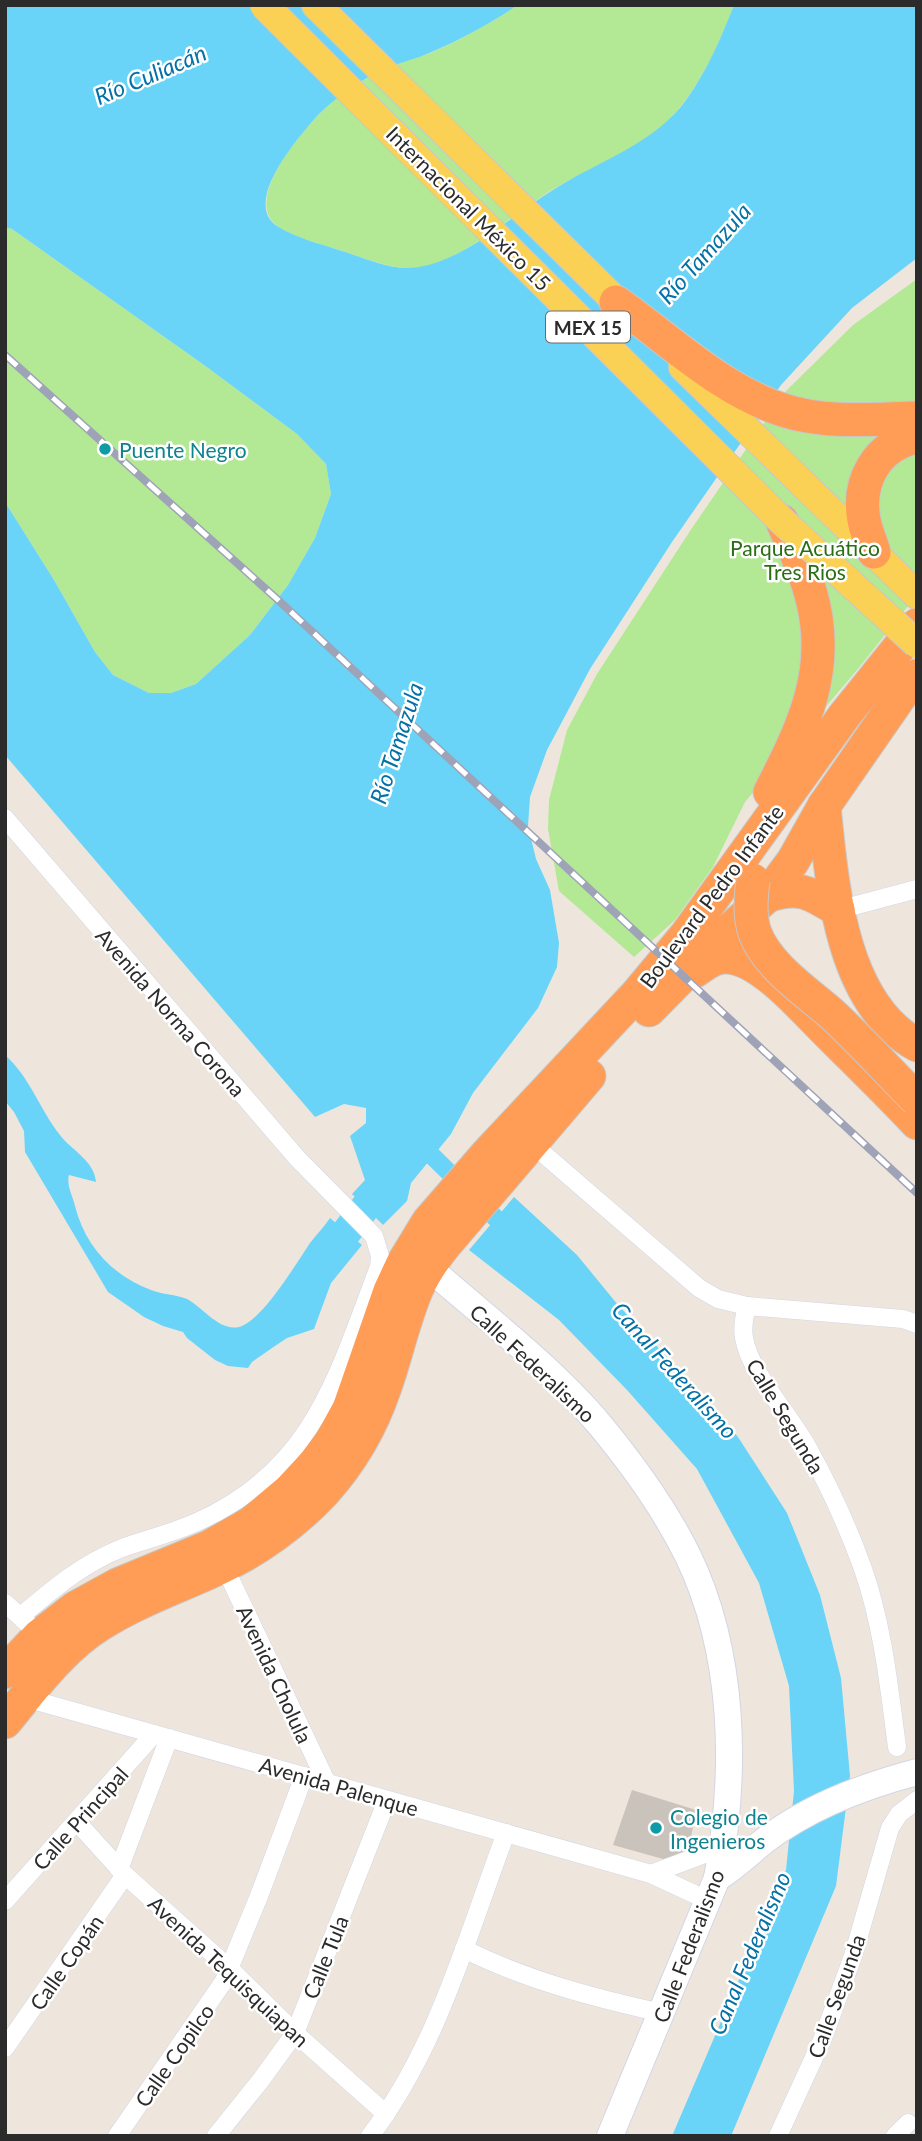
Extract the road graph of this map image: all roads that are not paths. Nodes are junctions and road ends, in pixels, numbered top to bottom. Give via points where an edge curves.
1 (264, 5) edge
2 (316, 5) edge
3 (616, 302) junction
4 (917, 418) edge
5 (917, 437) edge
6 (782, 521) junction
7 (874, 552) junction
8 (917, 595) edge
9 (911, 648) edge
10 (824, 806) junction
11 (5, 818) edge
12 (753, 879) junction
13 (917, 889) edge
14 (838, 910) junction
15 (626, 1034) junction
16 (911, 1046) edge
17 (910, 1108) edge
18 (531, 1143) junction
19 (498, 1162) junction
20 (442, 1228) junction
21 (428, 1267) junction
22 (747, 1306) junction
23 (917, 1324) edge
24 (224, 1566) junction
25 (5, 1602) edge
26 (30, 1626) junction
27 (12, 1698) edge
28 (162, 1736) junction
29 (897, 1747) dead end
30 (917, 1772) edge
31 (304, 1776) junction
32 (327, 1783) junction
33 (387, 1800) junction
34 (917, 1800) edge
35 (77, 1822) junction
36 (506, 1833) junction
37 (122, 1872) junction
38 (721, 1873) junction
39 (652, 1874) junction
40 (5, 1901) edge
41 (464, 1949) junction
42 (230, 1969) junction
43 (662, 2013) junction
44 (295, 2033) junction
45 (5, 2048) edge
46 (386, 2114) junction
47 (608, 2134) edge
48 (117, 2136) edge
49 (216, 2136) edge
50 (370, 2136) edge
51 (778, 2136) edge

1 - 6 main road, Internacional México 15 / MEX 15, bridge
2 - 3 main road, Internacional México 15 / MEX 15
3 - 4 highway via 723,379 783,410 844,419
3 - 7 main road, Internacional México 15 / MEX 15
5 - 7 highway via 883,452 865,483 864,524
6 - 9 main road, Internacional México 15 / MEX 15, bridge
6 - 12 highway via 810,590 820,659 812,698
7 - 8 main road, Internacional México 15 / MEX 15
9 - 10 highway, Boulevard Pedro Infante via 901,695
9 - 12 highway via 768,848
10 - 12 highway, Boulevard Pedro Infante via 793,861
10 - 14 highway
11 - 26 street, Avenida Norma Corona via 297,1158 374,1236 380,1256 332,1388 282,1464 223,1509 121,1549 65,1578
12 - 14 highway via 785,890 806,891
12 - 15 highway, Boulevard Pedro Infante via 708,950
12 - 17 highway, bridge via 752,922 764,949 834,1016
12 - 19 highway, Boulevard Pedro Infante via 687,934
13 - 14 street
14 - 16 highway via 863,989
15 - 17 highway via 709,961 737,958 763,973
15 - 18 highway, Boulevard Pedro Infante
18 - 19 highway, Boulevard Pedro Infante
18 - 22 street via 699,1288 718,1299
19 - 20 highway, Boulevard Pedro Infante
20 - 21 highway
20 - 26 highway via 408,1254 390,1291 349,1409 332,1440 290,1490 251,1523 209,1547
21 - 24 highway via 384,1390 346,1465 293,1520
21 - 38 main road, Calle Federalismo via 599,1424 665,1514 688,1557 705,1596 726,1697 729,1741
22 - 23 street
22 - 29 street, Calle Segunda via 743,1337 750,1357 807,1446 863,1570 886,1664
24 - 27 highway via 99,1625
24 - 32 street, Avenida Cholula
25 - 26 street
26 - 27 highway
27 - 28 street, Avenida Palenque
28 - 31 street, Avenida Palenque
28 - 35 street, Calle Principal
28 - 37 street, Calle Copán
30 - 38 main road via 854,1792 803,1816
31 - 32 street, Avenida Palenque
31 - 42 street, Calle Copilco
32 - 33 street, Avenida Palenque
33 - 36 street, Avenida Palenque
33 - 44 street, Calle Tula
34 - 51 street, Calle Segunda via 890,1828 853,1956 823,2038
35 - 37 street, Avenida Tequisquiapan
35 - 40 street, Calle Principal
36 - 39 street, Avenida Palenque
36 - 41 street
37 - 42 street, Avenida Tequisquiapan
37 - 45 street, Calle Copán
38 - 39 street
38 - 39 street, Avenida Palenque
38 - 43 main road, Calle Federalismo
41 - 43 street via 536,1980
41 - 46 street via 410,2077
42 - 44 street, Avenida Tequisquiapan
42 - 48 street, Calle Copilco
43 - 47 main road, Calle Federalismo
44 - 46 street, Avenida Tequisquiapan
44 - 49 street, Calle Tula
46 - 50 street

